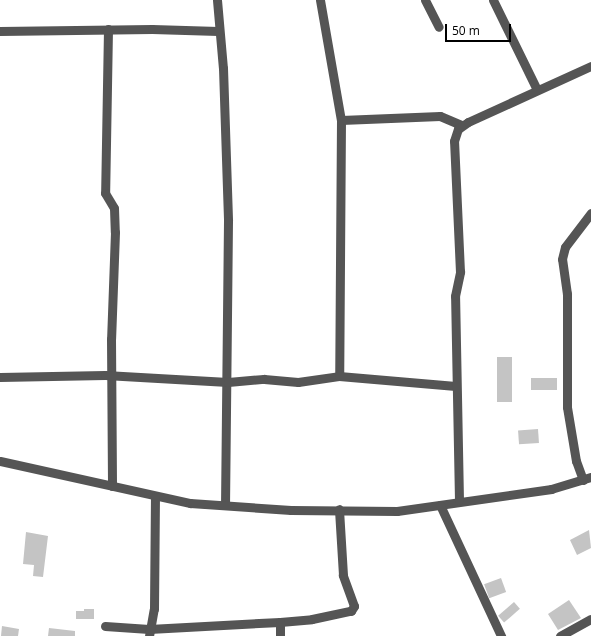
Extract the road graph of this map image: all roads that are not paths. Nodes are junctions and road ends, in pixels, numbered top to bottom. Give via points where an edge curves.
1 (217, 0) edge
2 (320, 0) edge
3 (425, 0) edge
4 (493, 0) edge
5 (439, 27) dead end
6 (108, 29) junction
7 (0, 31) edge
8 (218, 31) junction
9 (591, 66) edge
10 (537, 90) junction
11 (341, 120) junction
12 (461, 125) junction
13 (591, 213) edge
14 (339, 376) junction
15 (0, 377) edge
16 (113, 377) junction
17 (228, 382) junction
18 (456, 386) junction
19 (0, 461) edge
20 (587, 479) edge
21 (112, 486) junction
22 (155, 497) junction
23 (459, 500) junction
24 (225, 505) junction
25 (440, 505) junction
26 (339, 510) junction
27 (591, 619) edge
28 (280, 622) junction
29 (105, 626) dead end
30 (149, 632) edge
31 (280, 636) edge
32 (501, 636) edge
33 (560, 636) edge

1 - 8 street
2 - 11 street
3 - 5 street
4 - 10 street
6 - 7 street
6 - 8 street
6 - 16 street via 105,193 114,208 111,339
8 - 17 street via 223,68 228,221
9 - 10 street
10 - 12 street
11 - 12 street via 440,116
11 - 14 street
12 - 18 street via 454,140 460,272 455,296
13 - 20 street via 565,247 562,259 567,294 567,407 576,461
14 - 17 street via 298,382 264,379
14 - 18 street
15 - 16 street
16 - 17 street
16 - 21 street
17 - 24 street
18 - 23 street
19 - 21 street
20 - 23 street via 500,498
21 - 22 street
22 - 24 street via 190,504
22 - 30 street via 154,609
23 - 25 street
24 - 26 street via 292,510
25 - 26 street via 397,511
25 - 32 street
26 - 28 street via 343,575 354,606 351,611
27 - 33 street
28 - 30 street
28 - 31 street
29 - 30 street

